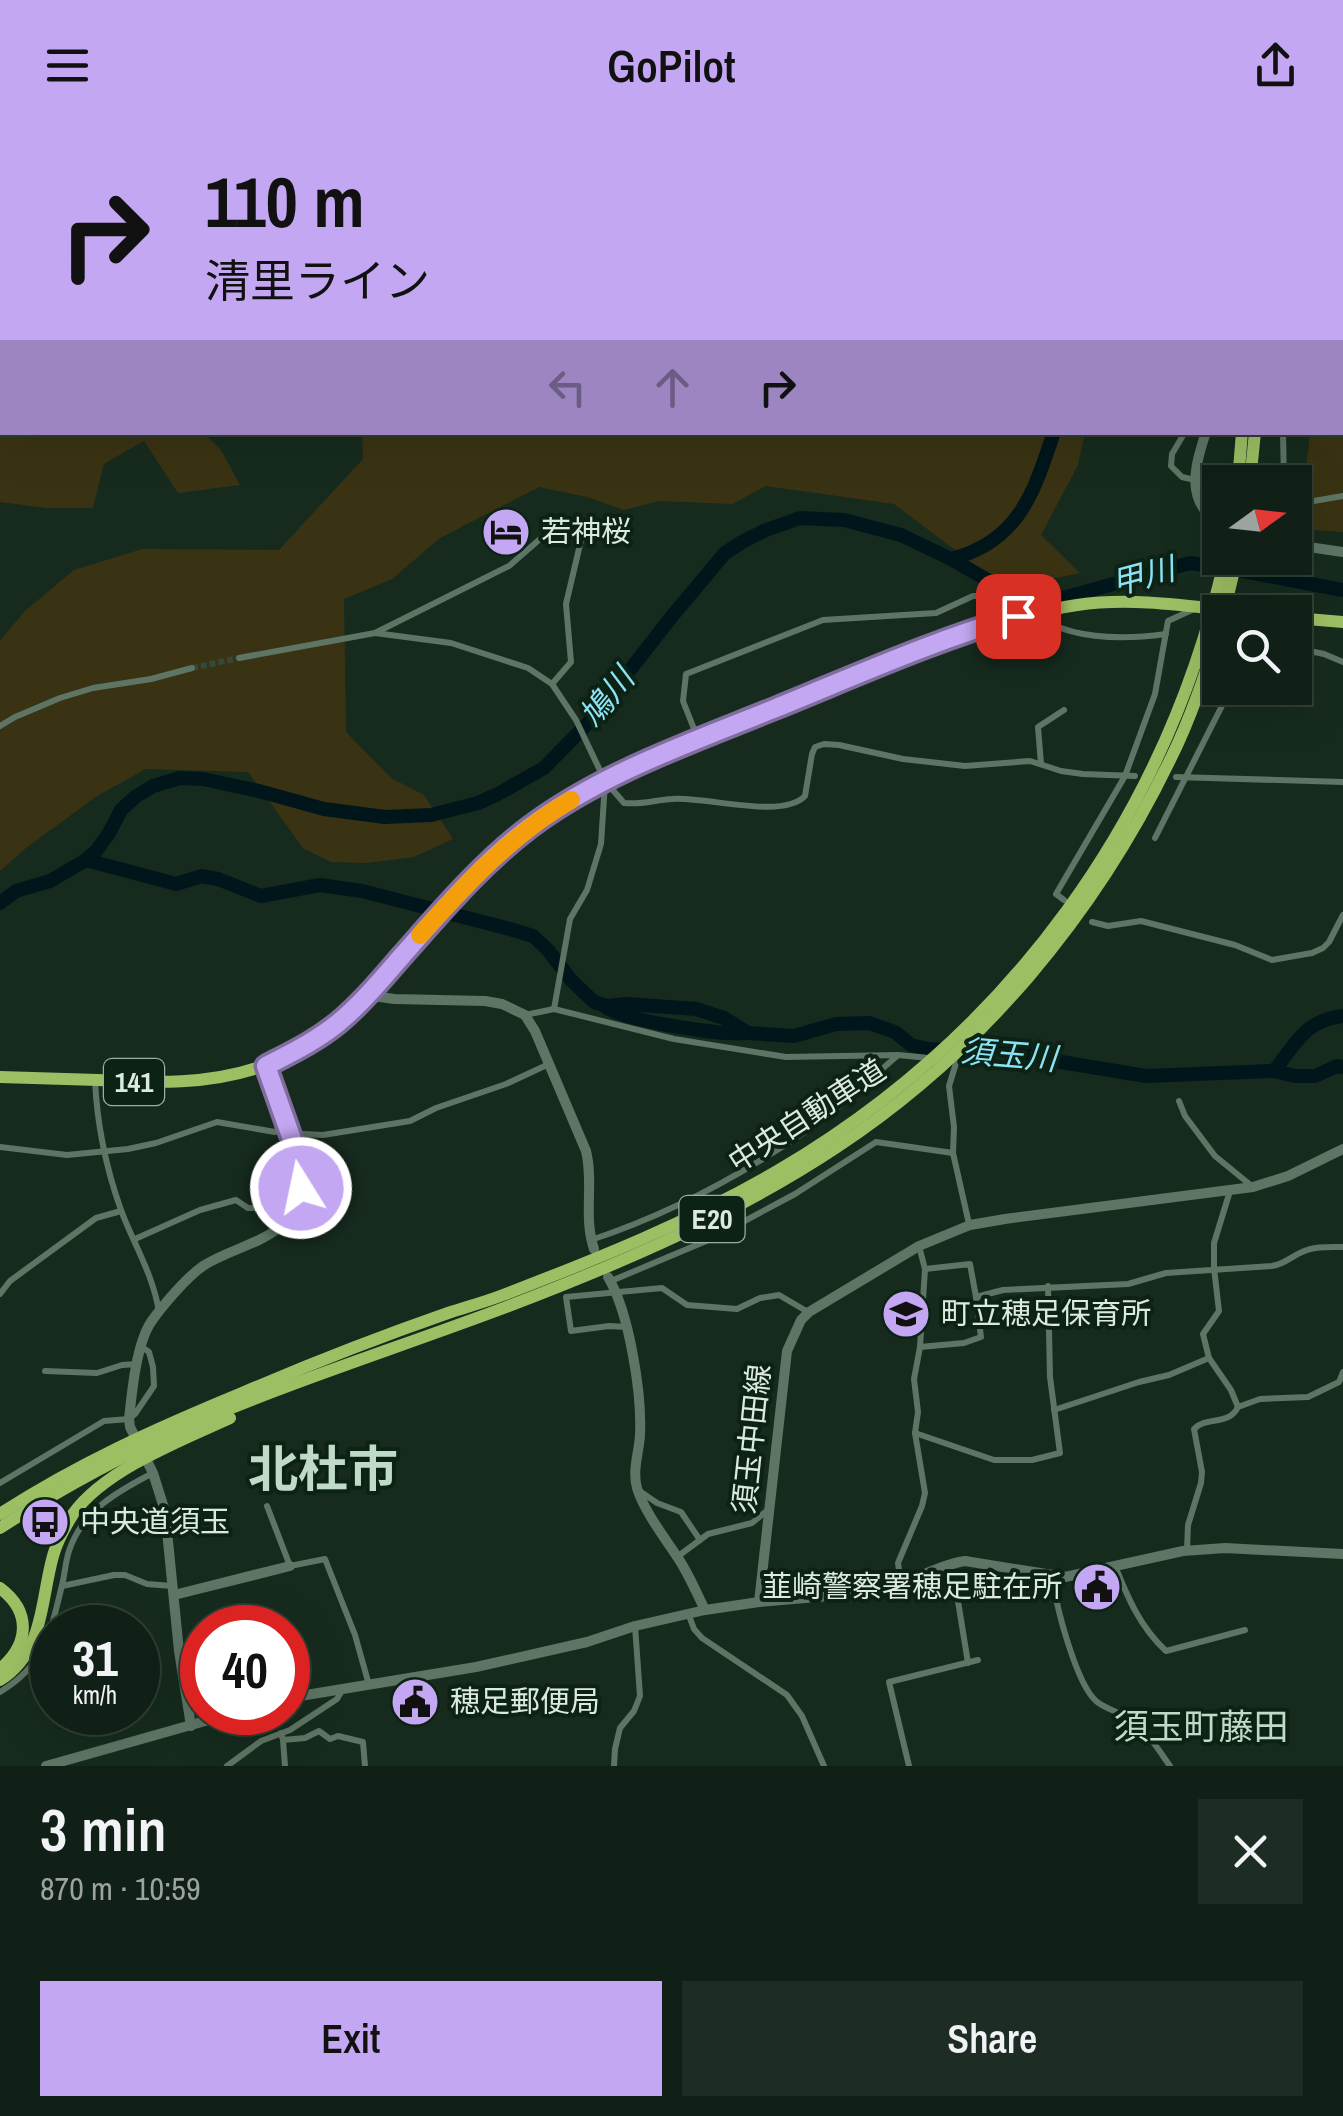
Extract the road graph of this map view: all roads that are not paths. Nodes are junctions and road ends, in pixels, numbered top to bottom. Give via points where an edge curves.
1 (1183, 435) edge
2 (1205, 435) edge
3 (1242, 435) edge
4 (1255, 435) edge
5 (1283, 435) edge
6 (1239, 465) edge
7 (1252, 465) edge
8 (1284, 465) edge
9 (1195, 480) junction
10 (1343, 496) edge
11 (1312, 501) edge
12 (1202, 506) edge
13 (1312, 547) edge
14 (1343, 552) edge
15 (1200, 607) joint
16 (1031, 613) junction
17 (1312, 619) edge
18 (1003, 620) junction
19 (1343, 622) edge
20 (375, 632) junction
21 (1166, 634) junction
22 (1312, 652) edge
23 (1202, 654) edge
24 (240, 658) tunnel mouth
25 (1343, 662) edge
26 (192, 668) tunnel mouth
27 (552, 684) junction
28 (1221, 705) edge
29 (1064, 710) dead end
30 (0, 726) edge
31 (698, 740) junction
32 (1041, 764) junction
33 (1125, 776) junction
34 (1135, 776) dead end
35 (1180, 777) junction
36 (605, 781) junction
37 (1343, 782) edge
38 (1155, 838) dead end
39 (1064, 900) dead end
40 (1343, 915) edge
41 (1092, 922) dead end
42 (367, 995) junction
43 (554, 1009) junction
44 (525, 1015) junction
45 (898, 1055) junction
46 (550, 1064) junction
47 (266, 1066) junction
48 (2, 1078) edge
49 (95, 1080) junction
50 (1179, 1100) dead end
51 (275, 1132) dead end
52 (303, 1134) dead end
53 (0, 1147) edge
54 (1343, 1149) edge
55 (104, 1151) junction
56 (953, 1154) junction
57 (1253, 1187) junction
58 (1230, 1190) junction
59 (122, 1210) junction
60 (282, 1224) junction
61 (970, 1226) junction
62 (135, 1239) junction
63 (592, 1244) joint
64 (919, 1246) junction
65 (1343, 1247) edge
66 (1214, 1268) junction
67 (925, 1269) junction
68 (612, 1283) junction
69 (1048, 1286) junction
70 (0, 1294) edge
71 (976, 1297) junction
72 (809, 1312) junction
73 (159, 1313) junction
74 (452, 1319) junction
75 (626, 1328) junction
76 (920, 1346) junction
77 (142, 1347) junction
78 (1210, 1358) junction
79 (138, 1364) junction
80 (45, 1371) dead end
81 (1343, 1372) edge
82 (1238, 1407) junction
83 (1054, 1410) junction
84 (129, 1418) junction
85 (915, 1434) junction
86 (136, 1450) junction
87 (152, 1473) junction
88 (0, 1483) edge
89 (40, 1488) junction
90 (638, 1490) junction
91 (0, 1503) edge
92 (267, 1506) dead end
93 (770, 1509) junction
94 (0, 1514) edge
95 (0, 1528) edge
96 (700, 1540) junction
97 (1187, 1551) junction
98 (1343, 1554) edge
99 (677, 1557) junction
100 (290, 1566) junction
101 (943, 1566) junction
102 (1116, 1566) junction
103 (1053, 1577) junction
104 (902, 1585) junction
105 (61, 1586) junction
106 (0, 1588) edge
107 (173, 1590) junction
108 (759, 1602) junction
109 (705, 1610) junction
110 (688, 1613) junction
111 (635, 1626) junction
112 (1246, 1630) dead end
113 (179, 1651) joint
114 (180, 1657) edge
115 (978, 1660) dead end
116 (968, 1664) junction
117 (0, 1670) edge
118 (0, 1680) edge
119 (369, 1685) junction
120 (343, 1689) junction
121 (0, 1692) edge
122 (310, 1694) edge
123 (180, 1729) edge
124 (282, 1737) junction
125 (46, 1766) edge
126 (226, 1766) edge
127 (285, 1766) edge
128 (365, 1766) edge
129 (614, 1766) edge
130 (824, 1766) edge
131 (909, 1766) edge
132 (1170, 1766) edge

1 - 9 street via 1171,466
2 - 9 main road
3 - 6 highway
4 - 7 highway
5 - 8 street
9 - 12 main road
10 - 11 street
13 - 14 main road
15 - 16 highway, 141 via 1121,602
15 - 21 street via 1168,620
16 - 18 highway, 141
16 - 21 street via 1070,633
17 - 19 highway
18 - 31 highway, 141
18 - 31 street via 973,596 936,613 823,620 686,674 683,701
20 - 24 street
20 - 27 street via 451,642 528,668
20 - 27 street via 509,566 560,528 582,536 566,604 572,662
21 - 33 street via 1156,694
22 - 25 street
23 - 74 highway, 中央自動車道 / E20 via 1122,828 1094,872 1021,977 935,1064 833,1136 717,1204
26 - 30 street via 76,693
27 - 36 street
28 - 35 street
29 - 32 street via 1038,728
31 - 36 highway, 141
32 - 33 street
32 - 36 street via 965,766 824,744 812,754 805,796 791,806 669,798 624,804
33 - 34 street
33 - 39 street via 1056,894
35 - 37 street
35 - 38 street
36 - 42 highway, 141 via 528,828 483,868
36 - 43 street via 601,844 588,890 570,919
40 - 41 street via 1323,948 1272,960 1142,921
42 - 44 main road via 485,1001
42 - 47 highway, 141 via 312,1042
43 - 44 street
43 - 45 street via 674,1039 786,1057
44 - 46 main road
45 - 56 street via 957,1060 949,1086
45 - 63 street via 814,1126 764,1158
46 - 52 street via 410,1121
46 - 63 main road via 590,1165
47 - 49 highway, 141 via 177,1083
47 - 60 main road via 300,1162 298,1200
48 - 49 highway, 141
49 - 55 street
50 - 57 street via 1216,1156
51 - 55 street via 217,1122 156,1143
53 - 55 street
54 - 57 main road
55 - 59 street
56 - 61 street
56 - 68 street via 876,1142 795,1194
57 - 58 main road
58 - 61 main road
58 - 66 street via 1214,1243
59 - 62 street
59 - 70 street via 96,1218
60 - 62 street via 236,1200
60 - 73 main road via 200,1268
61 - 64 main road
62 - 73 street
64 - 67 street
64 - 72 main road
65 - 66 street via 1301,1252 1281,1265
66 - 69 street via 1128,1284
66 - 78 street via 1219,1312 1203,1334
67 - 71 street via 970,1264
67 - 76 street
68 - 72 street via 662,1288 687,1305 737,1309 779,1295
68 - 75 main road
68 - 75 street via 566,1297 572,1331
69 - 71 street
69 - 83 street
71 - 76 street via 981,1338
72 - 93 main road, 須玉中田線 via 787,1351
73 - 77 main road
74 - 86 highway, 中央自動車道 / E20
74 - 86 highway, 中央自動車道 / E20 via 300,1368
75 - 90 main road via 639,1399
76 - 85 street
77 - 79 main road
77 - 84 street via 149,1352 154,1386
78 - 82 street
78 - 83 street
79 - 80 street via 97,1373
79 - 84 main road
81 - 82 street via 1339,1382 1308,1397
82 - 97 street via 1228,1418 1194,1429 1202,1472
83 - 85 street via 1060,1454 1032,1460 994,1460
84 - 87 main road
84 - 88 street via 104,1422
85 - 104 street via 926,1492 898,1564
86 - 89 highway, 中央自動車道 / E20
86 - 95 highway, 中央自動車道 / E20
86 - 118 highway via 74,1514 53,1556 34,1642
87 - 105 street via 115,1492 82,1527
87 - 107 main road via 165,1511
89 - 91 highway
89 - 94 highway, 中央自動車道 / E20
90 - 96 street via 681,1512
90 - 99 main road
92 - 100 street
93 - 96 street via 752,1523
93 - 108 main road, 須玉中田線
96 - 99 street
97 - 98 main road
97 - 102 main road
99 - 109 main road
100 - 107 main road
100 - 119 street via 325,1559
101 - 103 main road via 976,1562
101 - 104 main road
101 - 116 street via 958,1600
102 - 103 main road
102 - 112 street via 1131,1606 1166,1651
103 - 132 street via 1076,1669 1095,1700 1130,1718
104 - 108 main road
105 - 107 street via 125,1575
105 - 121 street via 45,1647 24,1676
106 - 117 highway via 17,1604 23,1622 20,1644
107 - 113 main road
108 - 109 main road
109 - 110 main road
110 - 111 main road
110 - 130 street via 702,1638 796,1704
111 - 119 main road via 476,1667
111 - 129 street via 640,1696 620,1728
113 - 114 main road
115 - 116 street
116 - 131 street via 889,1682
119 - 120 main road
120 - 122 main road
120 - 124 street
123 - 125 main road
124 - 126 street via 261,1741
124 - 127 street
124 - 128 street via 319,1731 330,1739 363,1742

